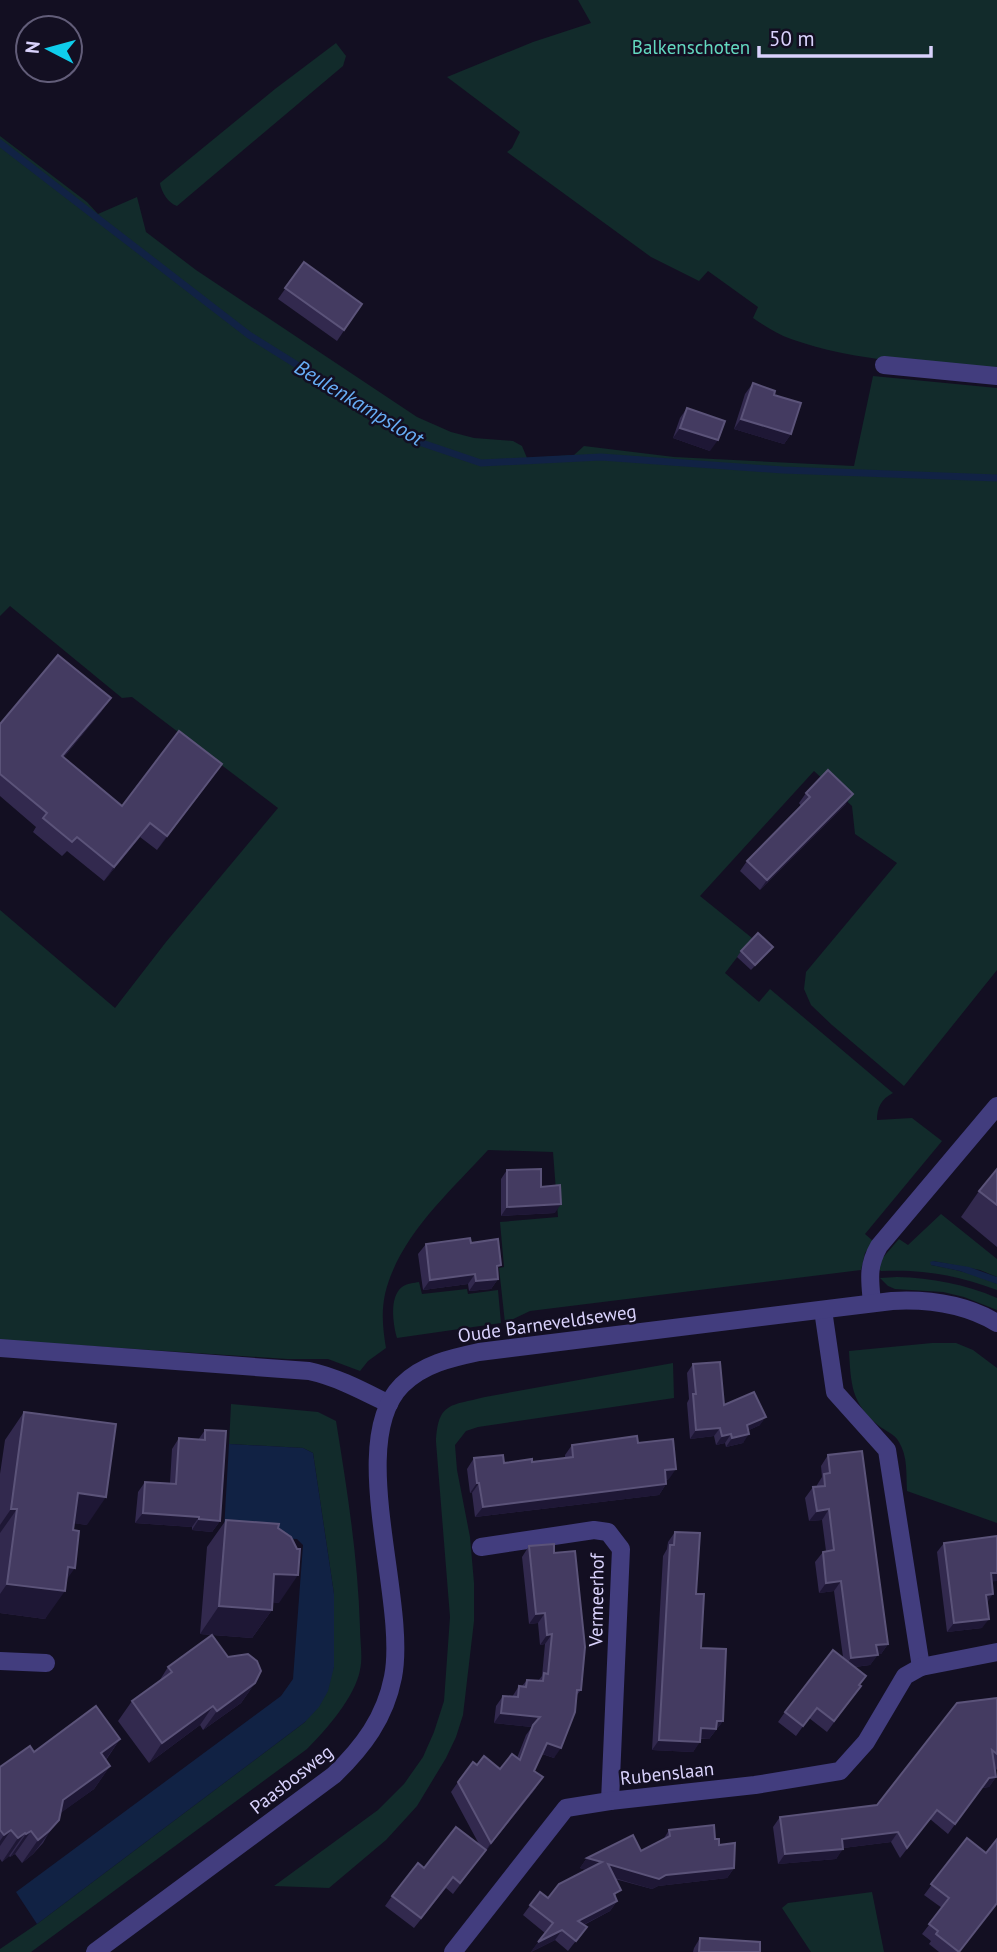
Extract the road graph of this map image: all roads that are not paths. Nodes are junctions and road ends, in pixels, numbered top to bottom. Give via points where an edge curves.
1 (884, 365) dead end
2 (997, 376) edge
3 (997, 1106) edge
4 (872, 1303) junction
5 (823, 1310) junction
6 (997, 1323) edge
7 (0, 1348) edge
8 (389, 1404) junction
9 (481, 1547) dead end
10 (997, 1652) edge
11 (0, 1661) edge
12 (46, 1663) dead end
13 (913, 1672) junction
14 (610, 1801) junction
15 (95, 1952) edge
16 (453, 1952) edge

1 - 2 street
3 - 4 street via 879,1246 869,1276
4 - 5 street, Oude Barneveldseweg
4 - 6 street, Oude Barneveldseweg via 941,1303
5 - 8 street, Oude Barneveldseweg via 479,1352 424,1368 400,1387
5 - 13 street via 835,1392 887,1450
7 - 8 street via 309,1371
8 - 15 street, Paasbosweg via 377,1462 396,1643 393,1677 379,1720 334,1776
9 - 14 street, Vermeerhof via 594,1530 608,1532 621,1549
10 - 13 street
11 - 12 street
13 - 14 street, Rubenslaan via 866,1742 840,1771 755,1786
14 - 16 street, Rubenslaan via 566,1808

